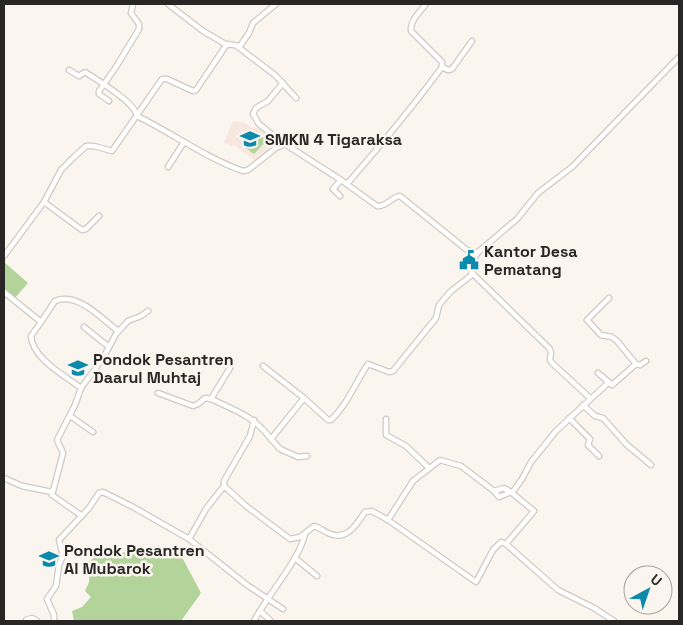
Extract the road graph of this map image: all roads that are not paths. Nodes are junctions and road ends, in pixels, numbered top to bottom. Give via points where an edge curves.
1 (133, 4) edge
2 (168, 4) edge
3 (276, 4) edge
4 (426, 4) edge
5 (472, 41) dead end
6 (227, 45) junction
7 (238, 46) junction
8 (679, 57) edge
9 (442, 67) junction
10 (69, 70) dead end
11 (283, 83) junction
12 (105, 85) junction
13 (296, 98) dead end
14 (109, 101) dead end
15 (137, 116) junction
16 (184, 142) junction
17 (285, 144) junction
18 (168, 167) dead end
19 (340, 180) junction
20 (346, 184) junction
21 (340, 196) dead end
22 (44, 202) junction
23 (99, 216) dead end
24 (477, 253) junction
25 (4, 256) edge
26 (473, 274) junction
27 (4, 292) edge
28 (609, 298) dead end
29 (148, 310) dead end
30 (41, 322) junction
31 (84, 328) dead end
32 (118, 331) junction
33 (108, 347) junction
34 (646, 361) dead end
35 (636, 364) junction
36 (263, 366) dead end
37 (230, 368) dead end
38 (598, 373) dead end
39 (608, 383) junction
40 (81, 388) junction
41 (158, 393) dead end
42 (304, 398) junction
43 (590, 398) junction
44 (211, 399) junction
45 (583, 405) junction
46 (70, 416) junction
47 (569, 418) junction
48 (386, 419) dead end
49 (254, 420) junction
50 (93, 432) dead end
51 (271, 439) junction
52 (307, 456) dead end
53 (600, 456) dead end
54 (651, 465) dead end
55 (429, 468) junction
56 (4, 478) edge
57 (224, 486) junction
58 (52, 492) junction
59 (511, 492) junction
60 (82, 516) junction
61 (388, 520) junction
62 (305, 532) junction
63 (189, 539) junction
64 (506, 544) junction
65 (295, 558) junction
66 (317, 576) dead end
67 (267, 599) junction
68 (283, 609) dead end
69 (260, 611) junction
70 (26, 620) dead end
71 (37, 621) edge
72 (55, 621) edge
73 (254, 621) edge
74 (271, 621) edge
75 (614, 621) edge

1 - 12 street via 131,13 139,29
2 - 6 street
3 - 7 street via 253,23 247,37
4 - 9 street via 413,21 411,31 442,62
5 - 9 street via 452,69
6 - 7 street
6 - 15 street via 196,90 162,79
7 - 11 street
8 - 24 street via 572,167 538,193 517,220
9 - 20 street via 389,137
10 - 12 street via 79,76 85,72
11 - 13 street
11 - 17 street via 253,114 258,124
12 - 14 street via 99,93
12 - 15 street via 135,109
15 - 16 street
15 - 22 street via 111,151 91,146 81,150 61,170
16 - 17 street via 245,171
16 - 18 street
17 - 19 street
19 - 20 street
19 - 21 street via 333,189
20 - 24 street via 377,206 400,196 467,250
22 - 23 street via 82,230
22 - 25 street
24 - 26 street via 471,269
26 - 42 street via 438,305 436,318 393,371 368,364 349,399 332,419 328,420
26 - 43 street via 549,348 552,362
27 - 30 street
28 - 35 street via 587,320 601,335 612,337
29 - 32 street
30 - 32 street via 55,301 68,299 80,303
30 - 40 street via 31,336 34,348
31 - 33 street
32 - 33 street
33 - 40 street
34 - 35 street
35 - 39 street via 614,384
36 - 42 street
37 - 44 street
38 - 39 street
39 - 43 street
40 - 46 street
41 - 44 street via 193,406 205,398
42 - 51 street
43 - 45 street
44 - 49 street
45 - 47 street
45 - 54 street via 595,416 604,418
46 - 50 street
46 - 58 street via 57,440 63,453
47 - 53 street via 590,439 588,445
47 - 59 street via 531,462
48 - 55 street via 386,436 406,446
49 - 51 street
49 - 57 street via 250,436
51 - 52 street via 280,449 298,457
55 - 59 street via 440,460 456,464 494,491 504,488
55 - 61 street via 413,481
56 - 58 street via 22,486
57 - 62 street via 288,538 298,538
57 - 63 street
58 - 60 street
59 - 64 street via 534,511
60 - 63 street via 103,492
60 - 72 street via 59,540 63,556 56,586 47,599
61 - 62 street via 368,510 344,535 330,534 315,526
61 - 64 street via 476,582 499,542
62 - 65 street
63 - 67 street
64 - 75 street via 558,590
65 - 66 street
65 - 67 street
67 - 68 street
67 - 69 street
69 - 73 street
69 - 74 street
70 - 71 street via 32,618

